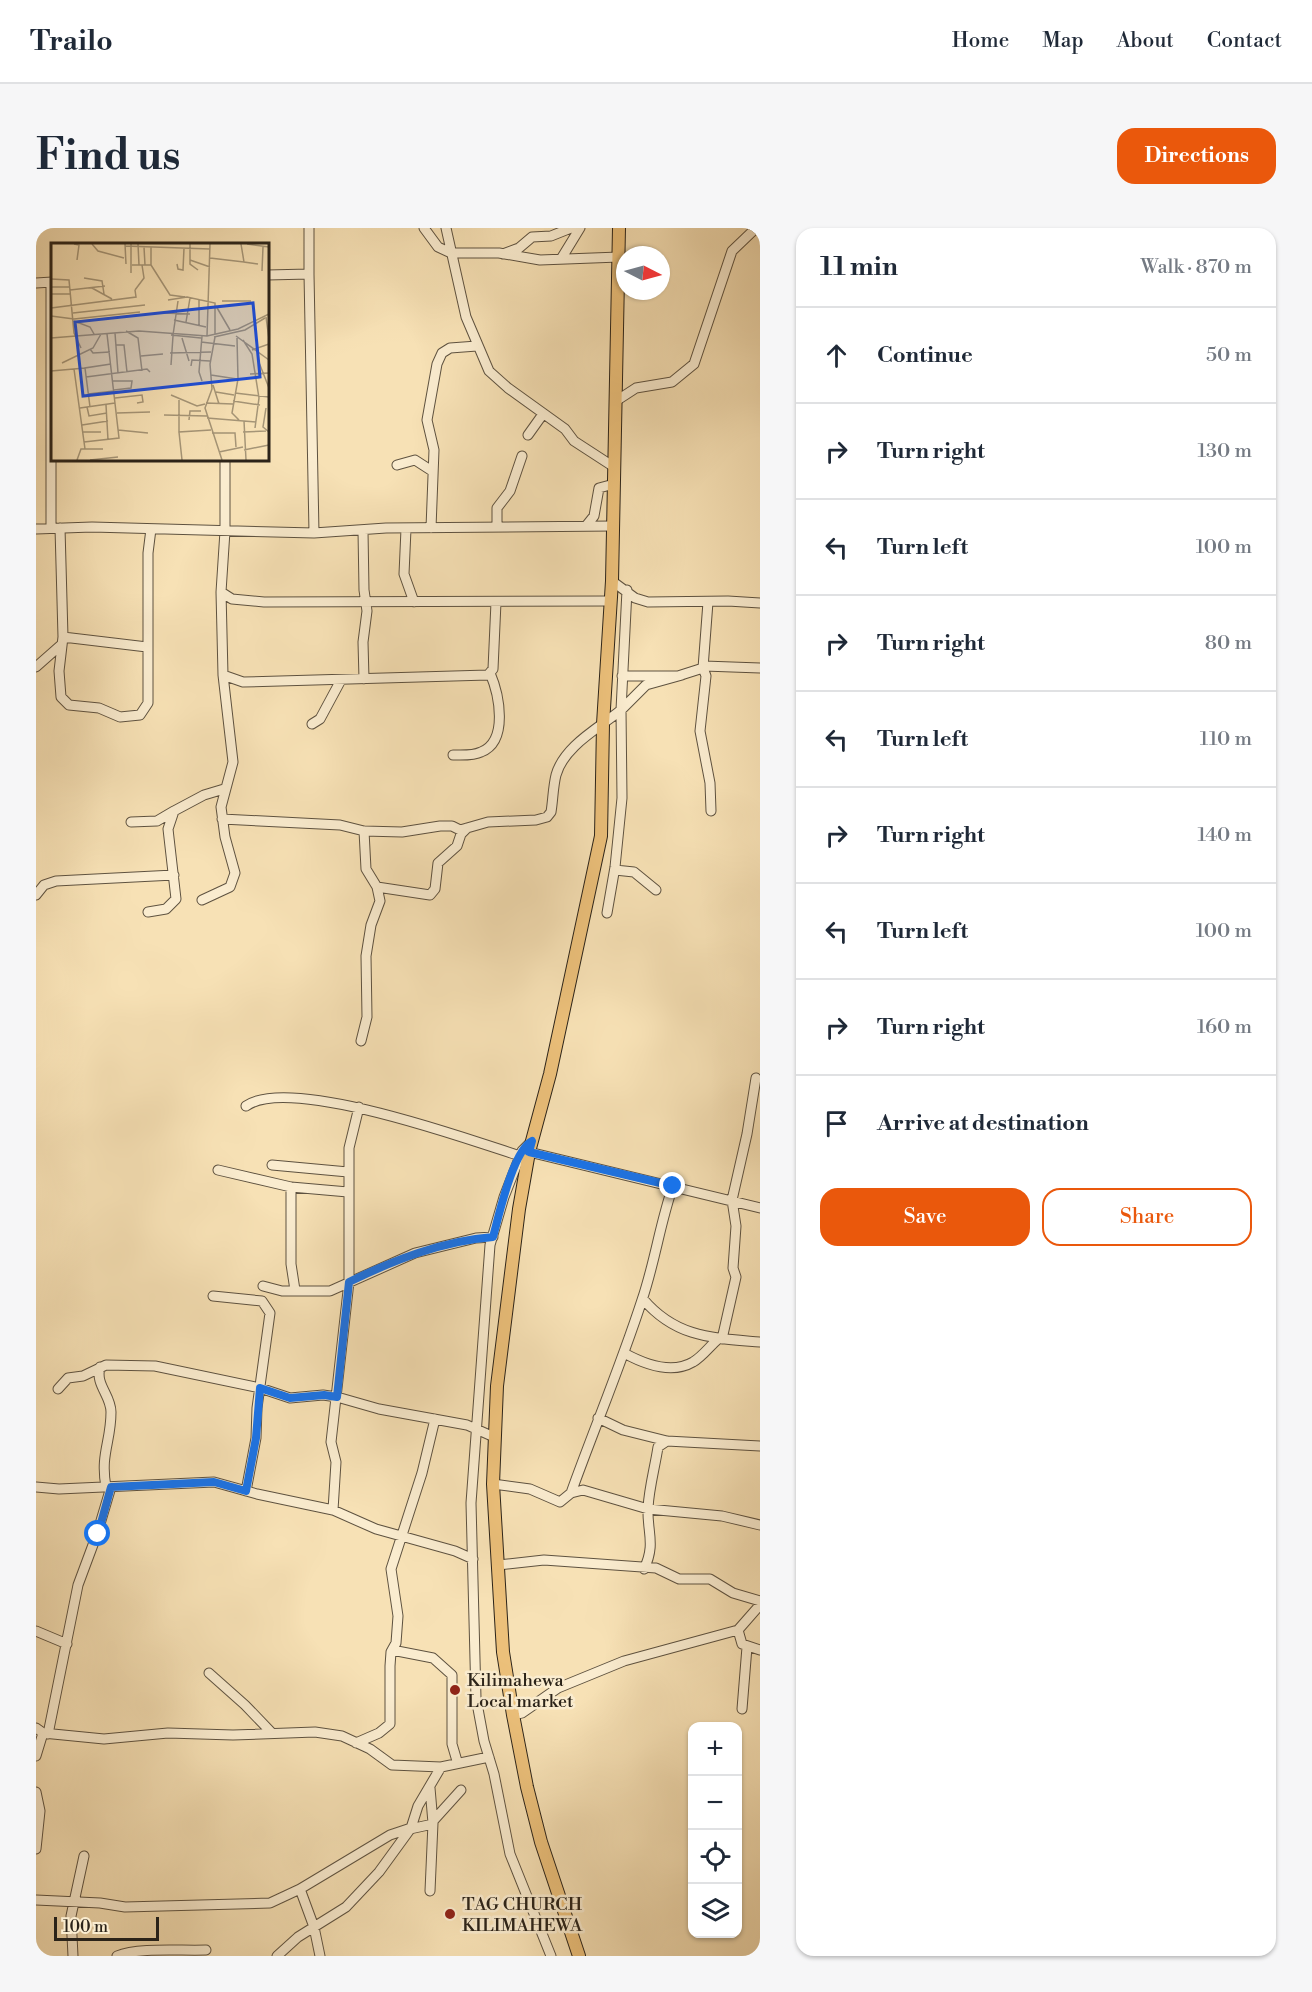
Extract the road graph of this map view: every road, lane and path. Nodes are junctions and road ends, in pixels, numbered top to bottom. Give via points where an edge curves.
1 (309, 228) edge
2 (424, 228) edge
3 (446, 228) edge
4 (571, 228) edge
5 (580, 228) edge
6 (619, 228) edge
7 (756, 228) edge
8 (619, 246) edge
9 (451, 253) junction
10 (503, 254) junction
11 (616, 257) edge
12 (561, 259) junction
13 (309, 274) junction
14 (268, 275) edge
15 (51, 282) edge
16 (36, 283) edge
17 (618, 300) edge
18 (477, 346) junction
19 (616, 401) junction
20 (543, 414) junction
21 (528, 435) dead end
22 (522, 456) dead end
23 (54, 460) edge
24 (225, 460) edge
25 (397, 465) dead end
26 (614, 467) junction
27 (432, 471) junction
28 (614, 484) junction
29 (586, 526) junction
30 (613, 526) junction
31 (498, 527) junction
32 (56, 528) junction
33 (431, 528) junction
34 (36, 529) edge
35 (151, 529) junction
36 (406, 529) junction
37 (225, 531) junction
38 (363, 531) junction
39 (314, 533) junction
40 (612, 581) junction
41 (627, 590) junction
42 (221, 592) junction
43 (610, 601) junction
44 (364, 602) junction
45 (414, 602) junction
46 (496, 602) junction
47 (708, 602) junction
48 (760, 603) edge
49 (62, 640) junction
50 (147, 647) junction
51 (36, 667) edge
52 (703, 667) junction
53 (760, 668) edge
54 (490, 674) junction
55 (223, 675) junction
56 (682, 675) junction
57 (622, 676) junction
58 (364, 679) junction
59 (341, 680) junction
60 (621, 710) junction
61 (312, 724) dead end
62 (603, 724) junction
63 (453, 755) dead end
64 (224, 789) junction
65 (174, 811) junction
66 (711, 811) dead end
67 (222, 819) junction
68 (131, 822) dead end
69 (467, 828) junction
70 (364, 831) junction
71 (615, 870) junction
72 (174, 875) junction
73 (377, 887) junction
74 (656, 890) dead end
75 (36, 895) edge
76 (202, 900) dead end
77 (148, 912) dead end
78 (607, 913) dead end
79 (361, 1041) dead end
80 (756, 1078) dead end
81 (246, 1106) dead end
82 (359, 1107) junction
83 (527, 1150) junction
84 (272, 1165) dead end
85 (218, 1170) dead end
86 (348, 1172) junction
87 (673, 1186) junction
88 (291, 1187) junction
89 (348, 1192) junction
90 (732, 1200) junction
91 (760, 1209) edge
92 (493, 1237) junction
93 (349, 1282) junction
94 (262, 1286) dead end
95 (295, 1290) junction
96 (213, 1296) dead end
97 (643, 1299) junction
98 (720, 1339) junction
99 (760, 1342) edge
100 (624, 1353) junction
101 (100, 1367) junction
102 (260, 1388) junction
103 (58, 1389) dead end
104 (337, 1397) junction
105 (598, 1418) junction
106 (435, 1419) junction
107 (477, 1429) junction
108 (494, 1437) junction
109 (667, 1441) junction
110 (760, 1446) edge
111 (493, 1485) junction
112 (36, 1487) edge
113 (108, 1487) junction
114 (246, 1491) junction
115 (571, 1493) junction
116 (648, 1509) junction
117 (333, 1510) junction
118 (760, 1525) edge
119 (402, 1536) junction
120 (473, 1559) junction
121 (498, 1565) junction
122 (644, 1569) junction
123 (760, 1600) edge
124 (760, 1605) edge
125 (738, 1630) junction
126 (36, 1631) edge
127 (67, 1644) junction
128 (747, 1647) junction
129 (392, 1650) junction
130 (760, 1650) edge
131 (209, 1673) dead end
132 (742, 1709) dead end
133 (513, 1715) junction
134 (42, 1732) edge
135 (271, 1732) junction
136 (357, 1743) junction
137 (36, 1756) edge
138 (489, 1757) junction
139 (457, 1761) junction
140 (441, 1767) junction
141 (430, 1788) junction
142 (461, 1790) dead end
143 (37, 1798) edge
144 (432, 1822) junction
145 (411, 1828) junction
146 (36, 1849) edge
147 (84, 1856) dead end
148 (300, 1889) junction
149 (430, 1892) dead end
150 (36, 1900) edge
151 (74, 1901) junction
152 (314, 1927) junction
153 (206, 1950) dead end
154 (160, 1954) edge
155 (73, 1956) edge
156 (117, 1956) edge
157 (277, 1956) edge
158 (320, 1956) edge
159 (551, 1956) edge
160 (579, 1956) edge

1 - 13 street
2 - 9 street via 438,247
3 - 9 street
4 - 10 street via 551,236 532,237
5 - 12 street
6 - 8 main road
7 - 19 street via 732,251 694,364 672,382 636,388
9 - 10 street
9 - 18 street
10 - 12 street
11 - 12 street
13 - 14 street
13 - 39 street
15 - 16 street
17 - 19 main road
18 - 20 street via 489,371
18 - 27 street via 450,348 442,353 437,364 427,420 434,450
19 - 26 main road
20 - 21 street
20 - 26 street via 565,429 574,441
22 - 31 street via 510,491 497,508
23 - 32 street
24 - 37 street
25 - 27 street via 415,460
26 - 28 main road
27 - 33 street
28 - 29 street via 599,488 594,516
28 - 30 main road
29 - 30 street
29 - 31 street
30 - 40 main road
31 - 33 street
32 - 34 street
32 - 35 street
32 - 49 street
33 - 36 street
35 - 37 street
35 - 50 street
36 - 38 street
36 - 45 street via 404,574
37 - 39 street
37 - 42 street
38 - 39 street
38 - 44 street
40 - 41 street
40 - 43 main road
41 - 47 street via 648,602
41 - 57 street
42 - 44 street via 232,599 264,602
42 - 55 street
43 - 46 street
43 - 62 main road
44 - 45 street
44 - 58 street
45 - 46 street
46 - 54 street
47 - 48 street
47 - 52 street
49 - 50 street
49 - 50 street via 59,688 64,703 99,708 128,718 140,715 148,703
49 - 51 street
52 - 53 street
52 - 56 street
52 - 66 street via 706,676 700,731
54 - 58 street
54 - 63 street via 499,714 496,735 480,753
55 - 59 street via 243,682
55 - 64 street via 232,762
56 - 57 street
56 - 60 street via 646,685
57 - 60 street
58 - 59 street
59 - 61 street via 320,719
60 - 62 street
60 - 71 street via 622,792
62 - 69 street via 578,743 558,770 547,817 488,822
62 - 83 main road via 601,836 550,1074
64 - 65 street
64 - 67 street
65 - 68 street via 157,821
65 - 72 street via 168,829
67 - 70 street via 340,825
67 - 76 street via 234,878 230,887
69 - 70 street
69 - 73 street via 457,846 438,863 435,889 430,895
70 - 73 street via 366,869
71 - 74 street via 634,872
71 - 78 street
72 - 75 street via 56,881 44,885
72 - 77 street via 173,903 166,909
73 - 79 street via 380,901 366,956 367,1017
80 - 90 street
81 - 82 street via 298,1098
82 - 83 street
82 - 86 street via 349,1148
83 - 87 street
83 - 92 street
83 - 108 main road
84 - 86 street
85 - 88 street
86 - 89 street
87 - 90 street
87 - 97 street
88 - 89 street
88 - 95 street
89 - 93 street
90 - 91 street
90 - 98 street via 736,1277
92 - 93 street via 415,1253
92 - 107 street
93 - 95 street via 330,1291
93 - 104 street
94 - 95 street
96 - 102 street via 252,1298 269,1308 271,1326
97 - 98 street via 663,1320 693,1335
97 - 100 street
98 - 99 street
98 - 100 street via 688,1364 654,1367
100 - 105 street
101 - 102 street via 155,1366
101 - 103 street via 63,1381
101 - 113 street via 99,1383 111,1412 103,1462
102 - 104 street via 290,1398
102 - 114 street
104 - 106 street
104 - 117 street via 331,1442 336,1462
105 - 109 street via 623,1430
105 - 115 street
106 - 107 street
106 - 119 street
107 - 108 street
107 - 120 street via 471,1503
108 - 111 main road
109 - 110 street
109 - 116 street via 658,1447
111 - 115 street via 530,1489 560,1502
111 - 121 main road
112 - 113 street
113 - 114 street via 214,1482
113 - 127 street via 98,1534 78,1585
114 - 117 street
115 - 116 street via 583,1491
116 - 118 street via 722,1516
116 - 122 street via 651,1552
117 - 119 street
119 - 120 street
119 - 129 street via 391,1569 398,1616
120 - 138 street via 476,1698
121 - 122 street via 544,1560
121 - 133 main road via 503,1652
122 - 123 street via 656,1568 683,1580 710,1579 733,1593
124 - 125 street
125 - 128 street via 742,1644
125 - 133 street via 624,1661 558,1688
126 - 127 street
127 - 134 street
128 - 130 street
128 - 132 street
129 - 136 street via 390,1724
129 - 139 street via 434,1658 452,1676 452,1744
131 - 135 street
133 - 160 main road via 542,1842
134 - 135 street via 104,1739 159,1733
134 - 137 street
135 - 136 street via 333,1733
136 - 140 street via 392,1765
138 - 139 street
138 - 159 street via 510,1854
139 - 140 street
140 - 141 street
141 - 144 street
141 - 145 street via 418,1806
142 - 144 street
143 - 146 street
144 - 145 street
144 - 149 street
145 - 148 street via 362,1850
145 - 152 street via 354,1900
147 - 151 street
148 - 151 street via 270,1903 125,1907
148 - 152 street
150 - 151 street
151 - 155 street via 70,1926
152 - 157 street
152 - 158 street
153 - 154 street
154 - 156 street via 139,1950

